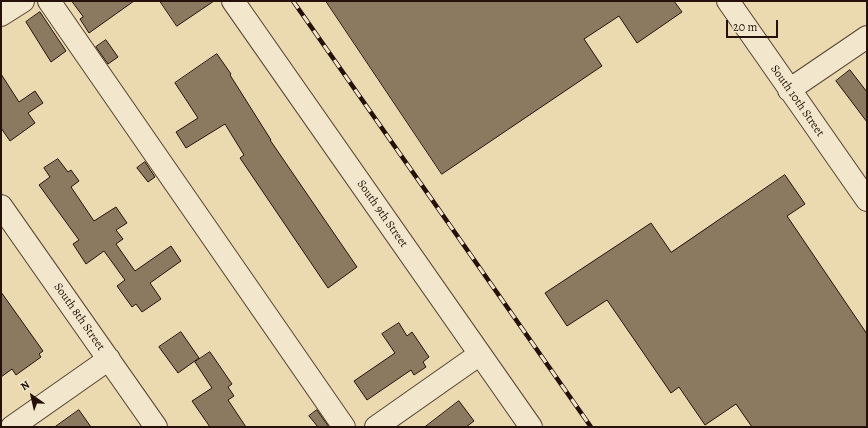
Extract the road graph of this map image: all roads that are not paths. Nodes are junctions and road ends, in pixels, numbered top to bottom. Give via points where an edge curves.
1 (23, 1) edge
2 (49, 1) edge
3 (233, 1) edge
4 (728, 1) edge
5 (1, 15) edge
6 (867, 37) edge
7 (789, 90) junction
8 (867, 200) edge
9 (1, 206) edge
10 (480, 354) junction
11 (109, 360) junction
12 (12, 427) edge
13 (156, 427) edge
14 (344, 427) edge
15 (376, 427) edge
16 (531, 427) edge

1 - 5 street
2 - 14 street
3 - 10 street, South 9th Street
4 - 7 street, South 10th Street
6 - 7 street
7 - 8 street, South 10th Street
9 - 11 street, South 8th Street
10 - 15 street
10 - 16 street, South 9th Street
11 - 12 street
11 - 13 street, South 8th Street

